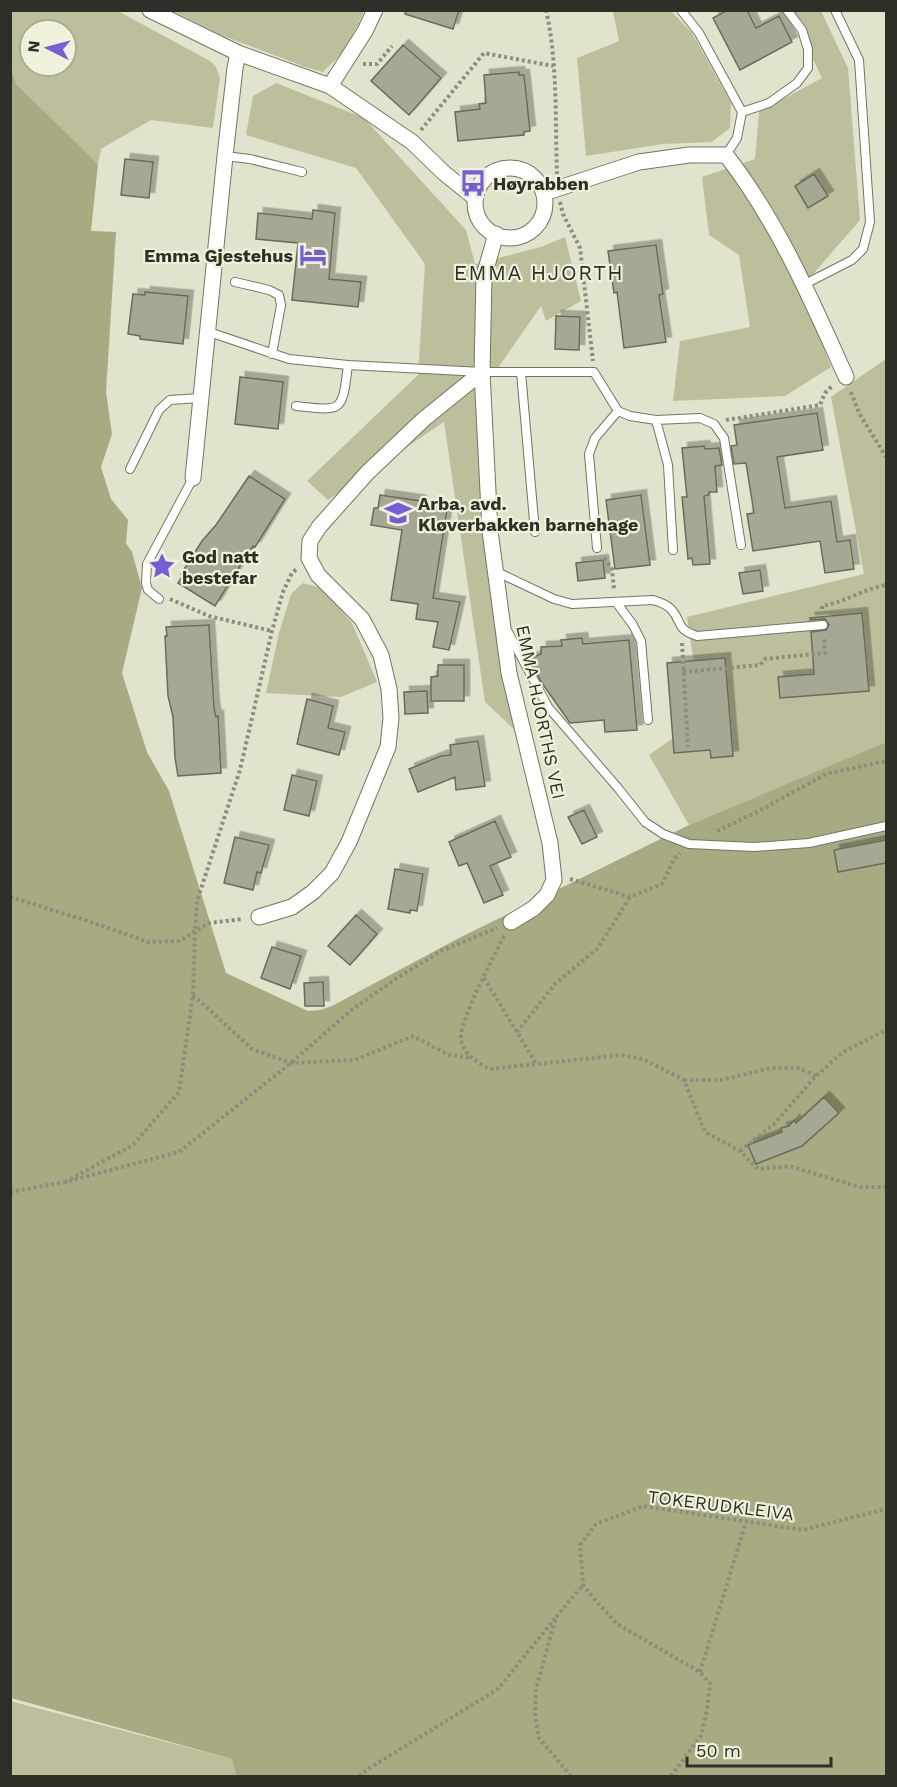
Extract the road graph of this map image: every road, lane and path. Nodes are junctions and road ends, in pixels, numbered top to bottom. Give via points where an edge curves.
1 (150, 10) edge
2 (375, 10) edge
3 (546, 10) edge
4 (681, 10) edge
5 (787, 10) edge
6 (835, 10) edge
7 (392, 46) dead end
8 (238, 53) junction
9 (359, 63) dead end
10 (553, 66) junction
11 (330, 86) junction
12 (742, 112) junction
13 (423, 128) dead end
14 (726, 155) junction
15 (225, 156) junction
16 (302, 172) dead end
17 (551, 191) junction
18 (475, 198) junction
19 (496, 234) junction
20 (235, 282) dead end
21 (805, 284) junction
22 (209, 332) junction
23 (272, 354) junction
24 (348, 364) junction
25 (482, 372) junction
26 (521, 372) junction
27 (594, 372) junction
28 (846, 377) junction
29 (200, 398) junction
30 (296, 406) dead end
31 (618, 411) junction
32 (656, 420) junction
33 (714, 424) junction
34 (886, 457) edge
35 (130, 469) dead end
36 (193, 478) joint
37 (536, 532) dead end
38 (741, 545) dead end
39 (597, 548) joint
40 (673, 550) dead end
41 (309, 558) junction
42 (495, 571) junction
43 (159, 600) joint
44 (616, 602) junction
45 (501, 620) junction
46 (823, 625) dead end
47 (272, 631) junction
48 (687, 633) junction
49 (648, 720) dead end
50 (688, 747) dead end
51 (886, 826) edge
52 (10, 897) edge
53 (630, 897) dead end
54 (259, 917) joint
55 (511, 922) junction
56 (195, 932) junction
57 (484, 978) junction
58 (193, 995) junction
59 (886, 1030) edge
60 (517, 1032) junction
61 (471, 1059) junction
62 (291, 1063) junction
63 (537, 1065) junction
64 (816, 1076) junction
65 (684, 1080) junction
66 (740, 1151) junction
67 (65, 1182) junction
68 (886, 1187) edge
69 (10, 1192) edge
70 (886, 1509) edge
71 (746, 1522) junction
72 (583, 1585) junction
73 (556, 1617) junction
74 (700, 1672) junction
75 (359, 1776) edge
76 (571, 1776) edge
77 (670, 1776) edge

1 - 8 street
2 - 11 street
3 - 10 path
4 - 12 lane via 699,33
5 - 12 lane via 802,30 808,68 797,83 769,103
6 - 21 lane via 859,60 870,222 863,249 852,260
7 - 9 path via 377,64
8 - 11 street
8 - 15 street
10 - 13 path via 484,53
10 - 17 path
11 - 18 street via 412,142
12 - 14 lane via 737,138
14 - 17 street via 639,162
14 - 21 street via 745,180
15 - 16 lane
15 - 22 street
17 - 18 street via 531,174 508,168 486,177
17 - 19 street via 538,224 530,232 510,238
17 - 27 path via 580,248
18 - 19 street via 481,221
19 - 25 street, EMMA HJORTHS VEI via 484,276
20 - 23 lane via 279,295 281,305
21 - 28 street
22 - 23 lane
22 - 29 street
23 - 24 lane
24 - 25 lane
24 - 30 lane via 345,393 335,408
25 - 26 lane
25 - 41 street via 367,473 319,526 310,541
25 - 42 street, EMMA HJORTHS VEI
26 - 27 lane
26 - 37 lane
27 - 31 lane
28 - 33 path via 831,386 820,405
28 - 34 path via 859,413
29 - 35 lane via 170,400 159,410
29 - 36 street
31 - 32 lane
31 - 39 lane via 595,438 589,454
32 - 33 lane via 700,418
32 - 40 lane via 668,465
33 - 38 lane via 724,438
36 - 43 lane via 147,564 148,590
39 - 44 path via 612,569
41 - 47 path via 292,573
41 - 54 street via 318,575 362,619 381,655 389,689 388,747 332,873 292,907
42 - 44 lane via 572,604
42 - 45 street, EMMA HJORTHS VEI
43 - 47 path via 166,598 209,616
44 - 48 lane via 663,603
44 - 49 lane via 641,641
45 - 51 lane via 548,707 645,822 663,834 689,844 754,847 808,843
45 - 55 street, EMMA HJORTHS VEI via 509,673 550,843 554,880 547,895 534,908
46 - 48 lane via 697,636
47 - 56 path via 240,770 198,901
48 - 50 path via 682,643
52 - 56 path via 148,942 179,941
53 - 60 path via 598,948 555,984
54 - 56 path via 209,923
55 - 57 path
55 - 62 path via 443,950 397,978 350,1011
56 - 58 path
57 - 60 path
57 - 61 path via 463,1024 461,1040
58 - 62 path via 252,1049
58 - 67 path via 179,1092 133,1145
59 - 64 path via 843,1052
60 - 63 path
61 - 62 path via 449,1055 413,1036 355,1060
61 - 63 path via 489,1069
62 - 67 path via 179,1152
63 - 65 path via 621,1055 643,1059
64 - 65 path via 798,1068 771,1068 721,1080
64 - 66 path via 774,1124
65 - 66 path via 705,1132
66 - 68 path via 758,1169 789,1167 860,1187
67 - 69 path
70 - 71 path, TOKERUDKLEIVA via 803,1530
71 - 72 path, TOKERUDKLEIVA via 643,1506 596,1524 580,1545
71 - 74 path
72 - 73 path
72 - 74 path via 618,1624
73 - 75 path via 498,1689
73 - 76 path via 536,1689 535,1718 539,1738
74 - 77 path via 710,1684 701,1736

